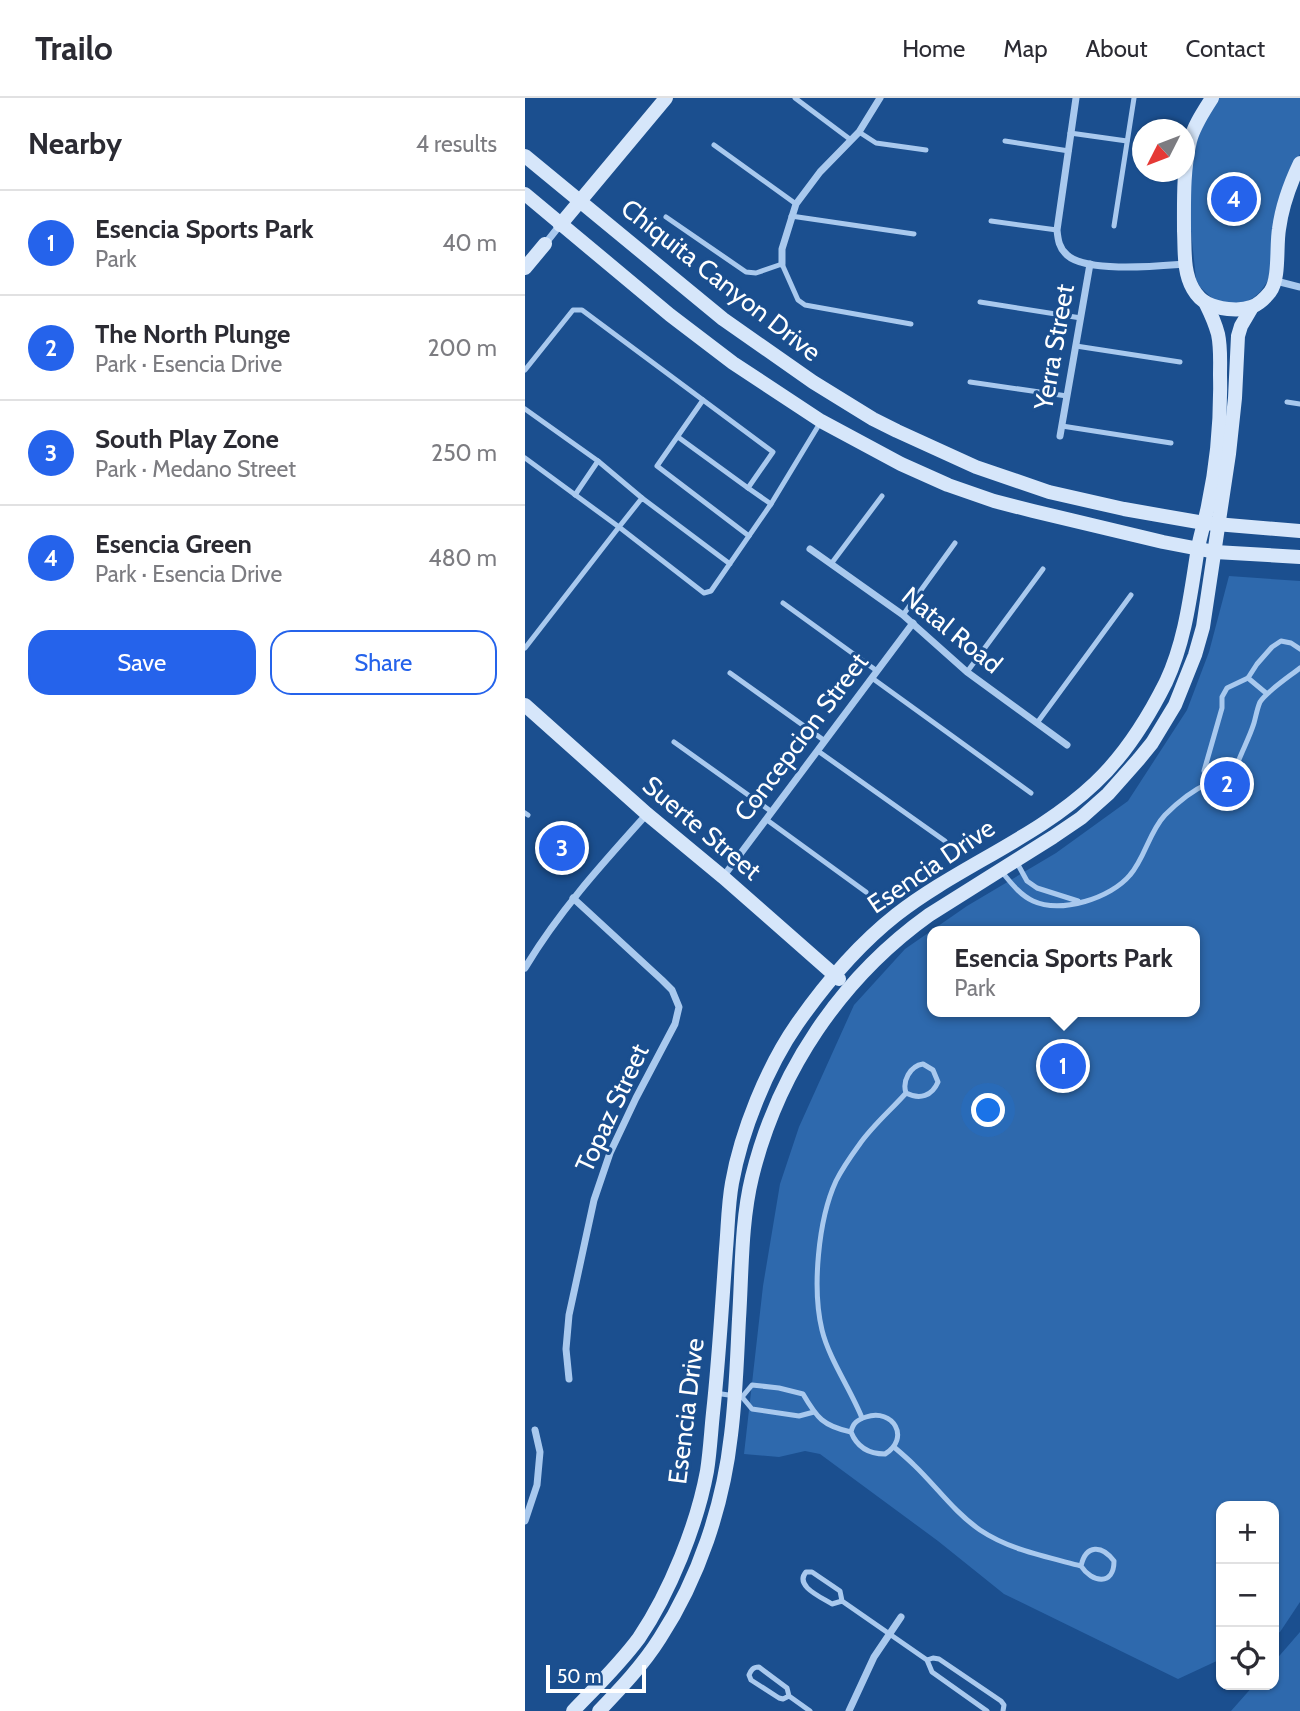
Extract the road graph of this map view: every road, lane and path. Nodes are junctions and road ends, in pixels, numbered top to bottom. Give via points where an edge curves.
1 (666, 98) edge
2 (795, 98) edge
3 (880, 98) edge
4 (1076, 98) edge
5 (1134, 98) edge
6 (1212, 98) edge
7 (859, 132) junction
8 (1070, 133) junction
9 (851, 140) junction
10 (1005, 141) dead end
11 (1127, 141) junction
12 (714, 145) dead end
13 (926, 150) dead end
14 (1069, 151) junction
15 (525, 156) edge
16 (1300, 163) edge
17 (525, 194) edge
18 (580, 201) junction
19 (796, 204) junction
20 (792, 216) junction
21 (666, 217) dead end
22 (991, 221) dead end
23 (560, 225) junction
24 (1114, 226) dead end
25 (1057, 230) junction
26 (914, 234) dead end
27 (545, 244) joint
28 (782, 264) junction
29 (1090, 264) junction
30 (1185, 264) junction
31 (525, 268) edge
32 (1276, 281) junction
33 (1300, 287) edge
34 (979, 302) dead end
35 (1206, 304) junction
36 (1251, 309) junction
37 (1081, 317) junction
38 (911, 324) dead end
39 (1076, 346) junction
40 (1180, 362) dead end
41 (525, 370) edge
42 (969, 382) dead end
43 (1067, 396) junction
44 (703, 400) junction
45 (1287, 402) dead end
46 (1300, 404) edge
47 (525, 409) edge
48 (821, 421) junction
49 (1062, 426) junction
50 (1060, 436) dead end
51 (678, 437) junction
52 (1171, 443) dead end
53 (525, 457) edge
54 (598, 461) junction
55 (748, 488) junction
56 (575, 495) junction
57 (882, 496) dead end
58 (642, 498) junction
59 (771, 504) junction
60 (1212, 524) junction
61 (619, 527) junction
62 (1300, 531) edge
63 (749, 536) junction
64 (955, 543) dead end
65 (810, 549) dead end
66 (1198, 550) junction
67 (1215, 552) junction
68 (1300, 557) edge
69 (730, 564) junction
70 (831, 564) junction
71 (1043, 569) dead end
72 (1131, 595) dead end
73 (783, 603) dead end
74 (903, 615) junction
75 (913, 623) junction
76 (525, 648) edge
77 (1300, 649) edge
78 (1300, 668) edge
79 (967, 672) junction
80 (730, 673) dead end
81 (874, 674) junction
82 (1248, 678) junction
83 (1266, 694) junction
84 (525, 705) edge
85 (1037, 723) junction
86 (825, 741) junction
87 (674, 742) dead end
88 (1067, 745) dead end
89 (818, 751) junction
90 (1209, 782) junction
91 (1031, 793) dead end
92 (772, 812) junction
93 (647, 814) junction
94 (767, 820) junction
95 (945, 841) dead end
96 (1016, 861) junction
97 (1000, 870) junction
98 (723, 877) junction
99 (866, 892) dead end
100 (573, 898) junction
101 (1081, 902) junction
102 (525, 968) edge
103 (835, 975) junction
104 (848, 987) junction
105 (907, 1093) junction
106 (569, 1379) dead end
107 (715, 1393) junction
108 (739, 1396) junction
109 (814, 1412) junction
110 (862, 1418) junction
111 (535, 1430) dead end
112 (851, 1432) junction
113 (894, 1447) junction
114 (525, 1521) edge
115 (1081, 1566) junction
116 (842, 1601) junction
117 (901, 1617) dead end
118 (889, 1634) junction
119 (927, 1660) junction
120 (964, 1675) junction
121 (955, 1688) junction
122 (789, 1696) junction
123 (573, 1711) edge
124 (599, 1711) edge
125 (810, 1711) edge
126 (849, 1711) edge
127 (987, 1711) edge
128 (1003, 1711) edge

1 - 18 street
2 - 9 lane
3 - 7 street
4 - 8 street
5 - 11 lane
6 - 30 street, Esencia Drive via 1191,138 1184,176
7 - 9 street
7 - 13 lane via 876,143
8 - 11 lane
8 - 14 street
9 - 19 street
10 - 14 lane
11 - 24 lane
12 - 19 lane
14 - 25 street
15 - 18 street, Chiquita Canyon Drive
16 - 32 street via 1283,205
17 - 23 street, Chiquita Canyon Drive
18 - 23 street
18 - 60 street, Chiquita Canyon Drive via 723,319 873,419 976,467 1049,492
19 - 20 street
20 - 26 lane
20 - 28 street
21 - 28 lane via 746,272
22 - 25 lane
23 - 27 street
23 - 48 street, Chiquita Canyon Drive via 701,340
25 - 29 street via 1064,253
27 - 31 street
28 - 38 lane via 798,300 805,304
29 - 30 street
29 - 37 street, Yerra Street
30 - 35 street, Esencia Drive via 1193,289
32 - 33 street
32 - 36 street, Esencia Drive
34 - 37 lane
35 - 36 street
35 - 60 street, Esencia Drive via 1220,348
36 - 60 street, Esencia Drive via 1238,336 1235,398
37 - 39 street, Yerra Street
39 - 40 lane
39 - 43 street, Yerra Street
41 - 44 lane via 573,310 582,310
42 - 43 lane
43 - 49 street, Yerra Street
44 - 51 lane
44 - 55 lane via 773,452
45 - 46 lane
47 - 54 lane
48 - 59 lane
48 - 66 street, Chiquita Canyon Drive via 948,485 1033,512
49 - 50 street, Yerra Street
49 - 52 lane
51 - 55 lane
51 - 63 lane via 657,466
53 - 56 lane
54 - 56 lane
54 - 58 lane
55 - 59 lane
56 - 61 lane
57 - 70 lane
58 - 61 lane
58 - 69 lane
59 - 63 lane
60 - 62 street, Chiquita Canyon Drive
60 - 66 street, Esencia Drive
60 - 67 street, Esencia Drive
61 - 69 lane via 704,593 711,591
61 - 76 lane
63 - 69 lane
64 - 74 lane
65 - 70 street, Natal Road
66 - 67 street, Chiquita Canyon Drive
66 - 103 street, Esencia Drive via 1177,656 1150,712 1097,782 1060,811 894,916
67 - 68 street, Chiquita Canyon Drive
67 - 96 street, Esencia Drive via 1195,655 1175,705 1152,743 1081,818
70 - 74 street, Natal Road
71 - 79 lane
72 - 85 lane
73 - 81 lane
74 - 75 street, Natal Road
75 - 79 street, Natal Road
75 - 81 street, Concepcion Street
77 - 82 lane via 1282,641
78 - 83 lane
79 - 85 street, Natal Road
80 - 86 lane
81 - 86 street, Concepcion Street
81 - 91 lane
82 - 83 lane
82 - 90 lane via 1227,688 1222,697 1204,771
83 - 90 lane via 1232,775 1223,782
84 - 93 street, Suerte Street
85 - 88 street, Natal Road
86 - 89 street, Concepcion Street
87 - 92 lane
89 - 92 street, Concepcion Street
89 - 95 lane
90 - 101 lane via 1162,818 1121,884
92 - 94 street, Concepcion Street
93 - 98 street, Suerte Street
93 - 100 street
94 - 98 street, Concepcion Street
94 - 99 lane
96 - 97 street, Esencia Drive
96 - 101 lane via 1027,881 1037,888
97 - 101 lane via 1033,901 1046,906
97 - 104 street, Esencia Drive via 911,928
98 - 103 street, Suerte Street
100 - 102 street
100 - 106 street, Topaz Street via 672,990 678,1007 675,1024 610,1153 594,1200 569,1315
103 - 104 street, Suerte Street
103 - 107 street, Esencia Drive via 795,1027 763,1085 745,1132 731,1185
104 - 108 street, Esencia Drive via 794,1067 751,1177 745,1220
105 - 105 lane via 916,1097 930,1093 938,1082 933,1070 923,1063 916,1066 906,1080
105 - 110 lane via 860,1142 836,1181 818,1264 822,1330
107 - 108 lane
107 - 123 street, Esencia Drive via 707,1469 673,1575 640,1636
108 - 109 lane via 752,1409 799,1416
108 - 109 lane via 752,1385 791,1391 803,1394
108 - 124 street, Esencia Drive via 720,1495 696,1569 661,1637
109 - 112 lane via 832,1428
110 - 112 lane
110 - 113 lane via 885,1416 893,1422 898,1439
111 - 114 street via 540,1452 537,1485
112 - 113 lane via 870,1452 885,1454
113 - 115 lane via 980,1530 1042,1558
115 - 115 lane via 1096,1579 1105,1579 1113,1572 1114,1561 1095,1549 1083,1557
116 - 116 lane via 840,1591 812,1572 802,1575 804,1585 832,1604
116 - 118 lane
117 - 118 street
118 - 119 lane
118 - 126 street
119 - 120 lane via 939,1659
119 - 121 lane via 932,1672
120 - 121 lane
120 - 128 lane via 1002,1701
121 - 127 lane
122 - 122 lane via 787,1688 759,1667 750,1671 751,1680 779,1698
122 - 125 lane

